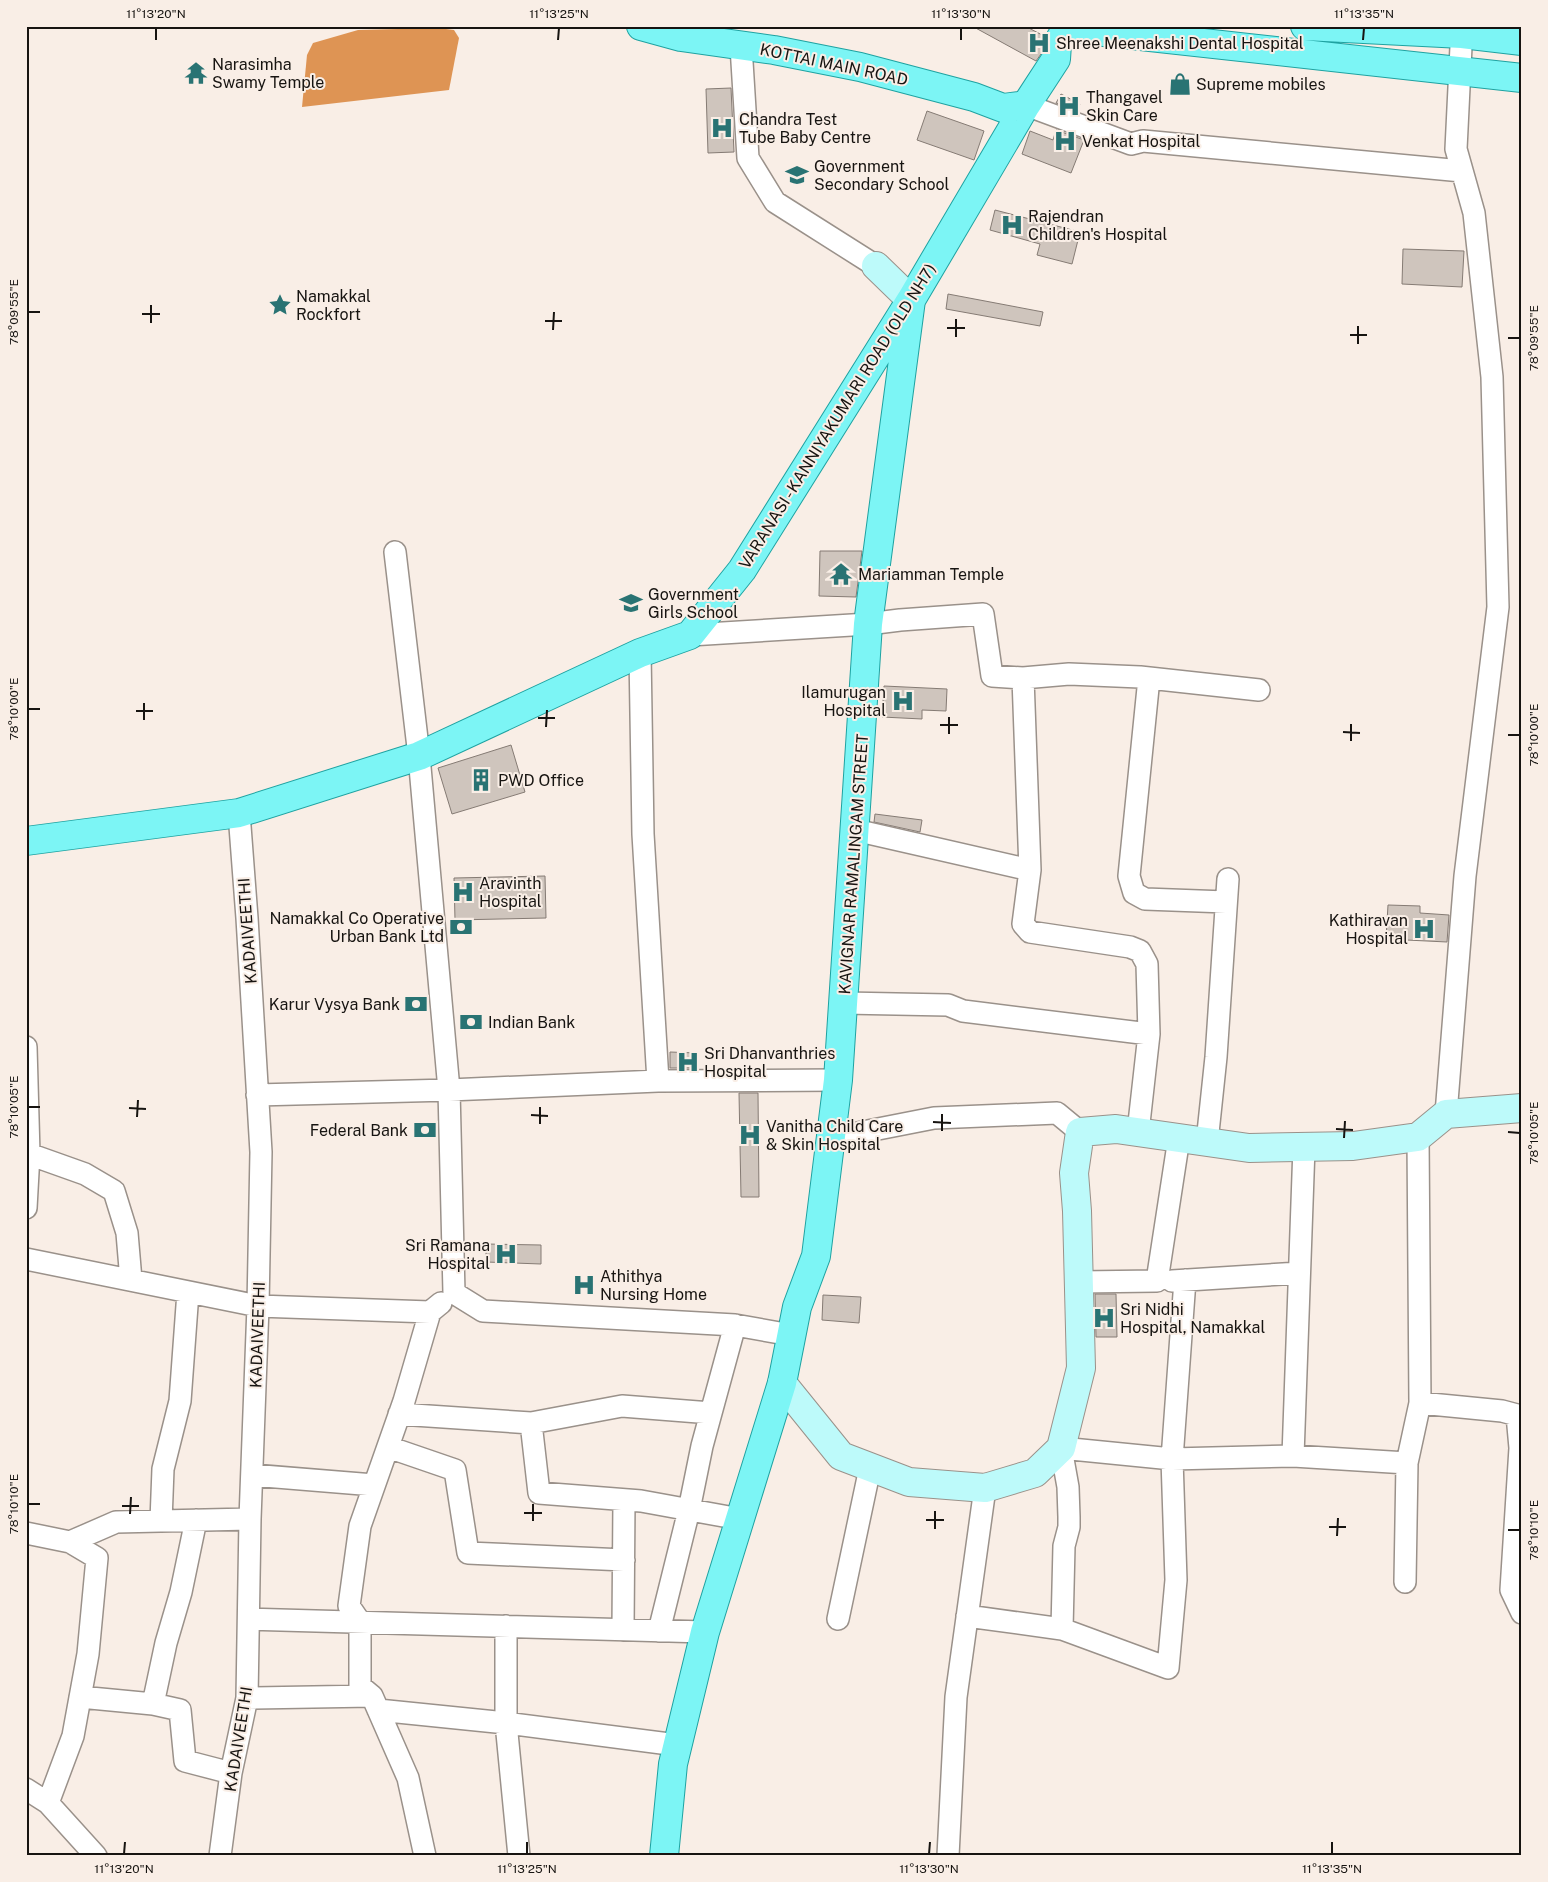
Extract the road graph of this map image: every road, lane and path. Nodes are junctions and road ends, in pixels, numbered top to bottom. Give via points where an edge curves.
1 (641, 26) edge
2 (1305, 26) edge
3 (1080, 27) edge
4 (1462, 30) edge
5 (681, 32) edge
6 (1522, 41) edge
7 (741, 46) junction
8 (1460, 70) junction
9 (1522, 78) edge
10 (1026, 104) junction
11 (1462, 171) junction
12 (876, 266) joint
13 (911, 300) junction
14 (395, 552) dead end
15 (868, 624) junction
16 (690, 634) junction
17 (640, 653) junction
18 (1023, 678) junction
19 (1149, 678) junction
20 (1259, 690) dead end
21 (419, 756) junction
22 (239, 813) junction
23 (855, 830) junction
24 (26, 840) edge
25 (1030, 870) junction
26 (1228, 879) dead end
27 (1226, 902) junction
28 (844, 1003) junction
29 (1149, 1034) junction
30 (26, 1047) edge
31 (658, 1080) junction
32 (838, 1080) junction
33 (449, 1090) junction
34 (257, 1095) junction
35 (1522, 1108) edge
36 (1446, 1114) junction
37 (1080, 1132) junction
38 (1138, 1132) junction
39 (1418, 1137) junction
40 (832, 1138) junction
41 (1179, 1138) junction
42 (1207, 1142) junction
43 (1304, 1147) junction
44 (28, 1153) edge
45 (26, 1208) edge
46 (26, 1259) edge
47 (1299, 1273) junction
48 (130, 1280) junction
49 (1185, 1280) junction
50 (1079, 1282) junction
51 (1157, 1282) junction
52 (188, 1292) junction
53 (454, 1293) junction
54 (258, 1306) junction
55 (430, 1312) junction
56 (735, 1325) junction
57 (792, 1335) junction
58 (782, 1383) junction
59 (1420, 1403) junction
60 (711, 1413) junction
61 (399, 1414) junction
62 (531, 1423) junction
63 (388, 1447) junction
64 (1061, 1448) junction
65 (1293, 1456) junction
66 (1172, 1458) junction
67 (1407, 1463) junction
68 (870, 1468) junction
69 (252, 1475) junction
70 (374, 1485) junction
71 (985, 1488) junction
72 (624, 1500) junction
73 (689, 1510) junction
74 (740, 1518) junction
75 (250, 1519) junction
76 (196, 1520) junction
77 (161, 1521) junction
78 (26, 1533) edge
79 (70, 1542) junction
80 (624, 1560) junction
81 (1405, 1582) dead end
82 (1522, 1613) edge
83 (967, 1616) junction
84 (249, 1619) junction
85 (838, 1619) dead end
86 (360, 1622) junction
87 (506, 1626) junction
88 (1062, 1628) junction
89 (623, 1630) junction
90 (659, 1631) junction
91 (705, 1632) junction
92 (80, 1697) junction
93 (247, 1698) junction
94 (375, 1703) junction
95 (153, 1704) junction
96 (506, 1723) junction
97 (677, 1745) junction
98 (232, 1772) junction
99 (26, 1789) edge
100 (48, 1803) junction
101 (96, 1856) edge
102 (220, 1856) edge
103 (425, 1856) edge
104 (519, 1856) edge
105 (664, 1856) edge
106 (948, 1856) edge

1 - 5 main road, KOTTAI MAIN ROAD
2 - 4 main road
3 - 8 main road
3 - 10 main road, VARANASI - KANNIYAKUMARI ROAD (OLD NH7) via 1070,52 1056,59
4 - 6 main road
4 - 8 street
5 - 7 main road, KOTTAI MAIN ROAD
7 - 10 main road, KOTTAI MAIN ROAD via 860,67 974,97 1003,108
7 - 12 street via 748,158 775,202
8 - 9 main road
8 - 11 street via 1456,149
10 - 11 street via 1131,144 1144,141
10 - 13 main road, VARANASI - KANNIYAKUMARI ROAD (OLD NH7)
11 - 36 street via 1474,213 1492,377 1498,607 1465,876
12 - 13 street
13 - 15 main road, KAVIGNAR RAMALINGAM STREET
13 - 16 main road, VARANASI - KANNIYAKUMARI ROAD (OLD NH7) via 742,570
14 - 21 street
15 - 16 street
15 - 18 street via 983,614 992,676
15 - 23 main road, KAVIGNAR RAMALINGAM STREET
16 - 17 main road
17 - 21 main road
17 - 31 street via 642,834
18 - 19 street via 1069,674
18 - 25 street
19 - 20 street
19 - 27 street via 1129,876 1134,893 1145,898
21 - 22 main road
21 - 33 street
22 - 24 main road
22 - 34 street, KADAIVEETHI
23 - 25 street
23 - 28 main road, KAVIGNAR RAMALINGAM STREET
25 - 29 street via 1023,924 1030,932 1140,951 1147,964
26 - 27 street
27 - 42 street
28 - 29 street via 948,1005 963,1012
28 - 32 main road, KAVIGNAR RAMALINGAM STREET
29 - 38 street
30 - 44 street
31 - 32 street
31 - 33 street
32 - 40 main road, KAVIGNAR RAMALINGAM STREET
33 - 34 street
33 - 53 street
34 - 54 street, KADAIVEETHI via 261,1152
35 - 36 street
36 - 39 street
37 - 38 street via 1116,1129
37 - 40 street via 1057,1113 934,1118
37 - 50 street via 1074,1173
38 - 41 street
39 - 43 street via 1353,1146
39 - 59 street
40 - 57 main road, KAVIGNAR RAMALINGAM STREET via 816,1256 797,1307
41 - 42 street
41 - 51 street
42 - 43 street via 1249,1148
43 - 47 street
44 - 45 street
44 - 48 street via 85,1174 114,1191 127,1233
46 - 48 street
47 - 49 street
47 - 65 street
48 - 52 street
49 - 51 street
49 - 66 street
50 - 51 street
50 - 64 street via 1081,1368
52 - 54 street
52 - 77 street via 180,1401 164,1469
53 - 55 street
53 - 56 street via 483,1312
54 - 55 street
54 - 69 street, KADAIVEETHI
55 - 61 street
56 - 57 street
56 - 60 street
57 - 58 main road, KAVIGNAR RAMALINGAM STREET
58 - 68 street via 841,1456
58 - 74 main road, KAVIGNAR RAMALINGAM STREET
59 - 67 street
59 - 82 street via 1502,1410 1517,1415 1520,1448 1511,1590
60 - 62 street via 622,1406
60 - 73 street
61 - 62 street
61 - 63 street
62 - 72 street via 539,1493
63 - 70 street
63 - 80 street via 455,1470 468,1553
64 - 66 street
64 - 71 street via 1035,1473
64 - 88 street via 1069,1516 1064,1546
65 - 66 street
65 - 67 street
66 - 88 street via 1176,1580 1168,1668
67 - 81 street
68 - 71 street via 909,1482
68 - 85 street
69 - 70 street
69 - 75 street, KADAIVEETHI
70 - 86 street via 360,1526 349,1606
71 - 83 street
72 - 73 street
72 - 80 street
73 - 74 street
73 - 90 street
74 - 91 main road, KAVIGNAR RAMALINGAM STREET
75 - 76 street
75 - 84 street, KADAIVEETHI
76 - 77 street
76 - 95 street
77 - 79 street via 116,1522
78 - 79 street
79 - 92 street via 97,1558 88,1654
80 - 89 street
83 - 88 street
83 - 106 street via 956,1697
84 - 86 street
84 - 93 street, KADAIVEETHI
86 - 87 street
86 - 94 street via 360,1686
87 - 89 street
87 - 96 street
89 - 90 street
90 - 91 street
91 - 97 main road, KAVIGNAR RAMALINGAM STREET
92 - 95 street
92 - 100 street via 73,1736
93 - 94 street
93 - 98 street, KADAIVEETHI
94 - 96 street
94 - 103 street via 408,1778
95 - 98 street via 180,1710 185,1761
96 - 97 street
96 - 104 street
97 - 105 main road, KAVIGNAR RAMALINGAM STREET
98 - 102 street, KADAIVEETHI
99 - 100 street
100 - 101 street

